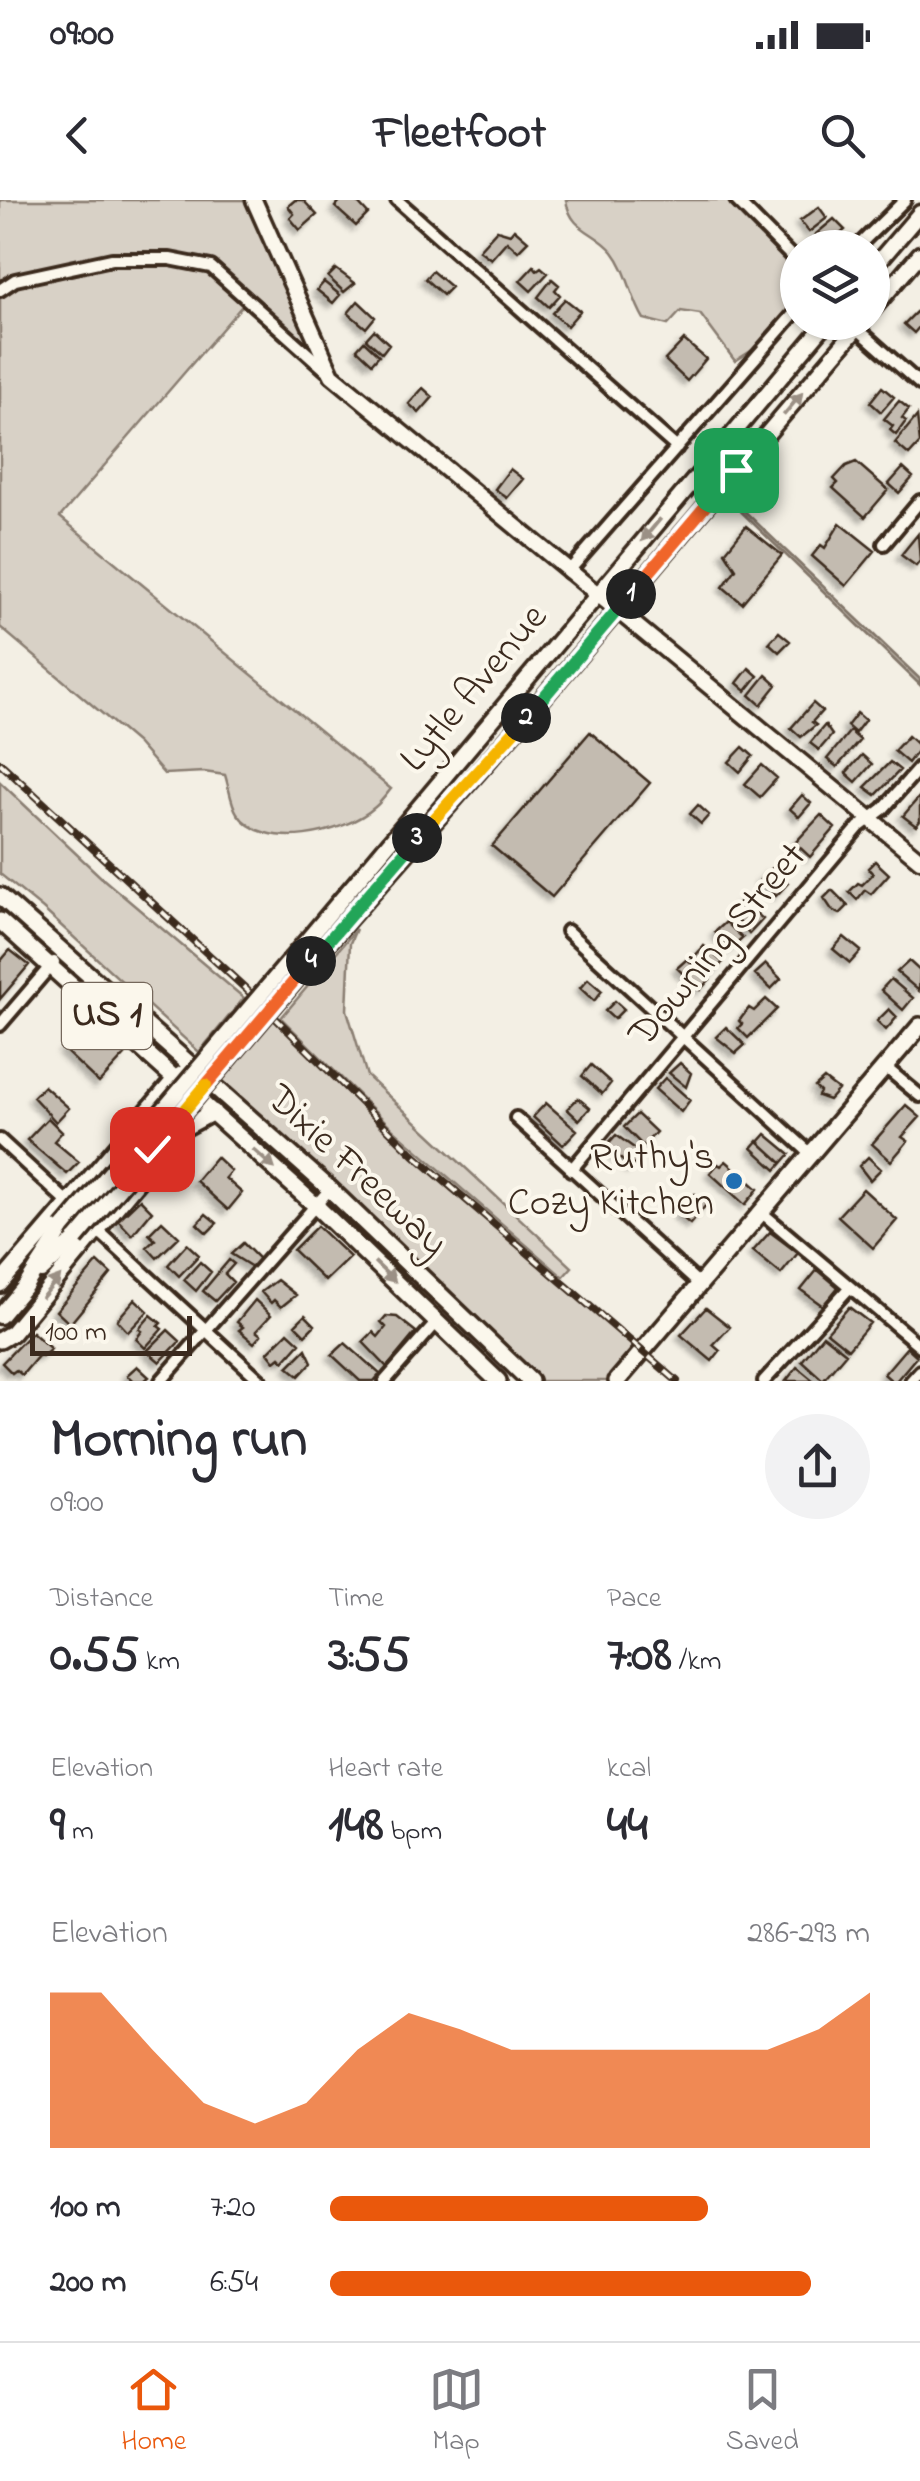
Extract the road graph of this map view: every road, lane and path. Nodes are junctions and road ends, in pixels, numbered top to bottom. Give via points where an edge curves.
1 (254, 200) edge
2 (397, 200) edge
3 (736, 200) edge
4 (904, 200) edge
5 (920, 213) edge
6 (874, 230) edge
7 (780, 245) edge
8 (890, 247) edge
9 (920, 254) edge
10 (890, 289) edge
11 (0, 290) edge
12 (780, 330) edge
13 (812, 340) edge
14 (843, 340) edge
15 (872, 340) edge
16 (332, 375) junction
17 (920, 384) edge
18 (677, 448) junction
19 (920, 502) edge
20 (884, 544) dead end
21 (568, 572) junction
22 (596, 595) junction
23 (616, 612) junction
24 (920, 767) edge
25 (870, 819) junction
26 (920, 860) edge
27 (0, 896) edge
28 (0, 921) edge
29 (567, 930) dead end
30 (65, 950) junction
31 (52, 965) junction
32 (0, 1026) edge
33 (920, 1026) edge
34 (683, 1034) junction
35 (885, 1067) junction
36 (197, 1070) junction
37 (176, 1078) junction
38 (920, 1096) edge
39 (197, 1097) junction
40 (213, 1112) junction
41 (516, 1118) dead end
42 (180, 1130) junction
43 (0, 1140) edge
44 (811, 1154) junction
45 (571, 1170) junction
46 (330, 1189) junction
47 (70, 1202) junction
48 (315, 1205) junction
49 (761, 1212) junction
50 (98, 1230) junction
51 (0, 1284) edge
52 (699, 1284) junction
53 (26, 1285) junction
54 (850, 1287) junction
55 (0, 1316) edge
56 (436, 1322) junction
57 (204, 1328) junction
58 (0, 1340) edge
59 (920, 1346) edge
60 (920, 1371) edge
61 (161, 1381) edge
62 (261, 1381) edge
63 (385, 1381) edge
64 (498, 1381) edge
65 (530, 1381) edge
66 (617, 1381) edge
67 (764, 1381) edge
68 (912, 1381) edge

1 - 16 main road
2 - 18 street
3 - 7 street
4 - 6 street
5 - 8 main road
9 - 10 main road
11 - 16 street via 15,280 112,259 170,258 211,267
12 - 18 street
13 -> 22 main road, Lytle Avenue
23 -> 14 main road, Lytle Avenue
15 - 17 street
16 - 21 main road
18 - 21 street
19 - 20 street
21 - 22 main road
22 - 23 main road
22 - 53 main road, Lytle Avenue, bridge via 62,1228
23 - 25 main road
23 - 53 main road, Lytle Avenue, bridge via 76,1239
24 - 25 street, Downing Street
25 - 26 main road
25 - 34 street, Downing Street
27 - 30 main road, Dixie Freeway / US 1
28 - 31 main road, Dixie Freeway / US 1
29 - 34 street
30 - 31 street
30 - 36 main road, Dixie Freeway / US 1
31 - 32 street
31 - 37 main road, Dixie Freeway / US 1
33 - 35 main road
34 - 44 street
34 - 45 street, Downing Street
35 - 38 street
35 - 44 main road
36 - 37 main road
36 - 39 main road
36 - 46 main road, Dixie Freeway / US 1
37 - 39 main road, Dixie Freeway / US 1
37 - 47 main road
39 - 40 main road, Dixie Freeway / US 1
39 - 42 main road
40 - 42 main road
40 -> 48 main road, Dixie Freeway / US 1
41 - 45 street
42 - 50 main road
43 - 47 street
44 - 49 main road
45 - 52 street
46 - 48 street
46 - 65 main road, Dixie Freeway / US 1
47 - 50 street
47 - 51 main road
48 -> 56 main road, Dixie Freeway / US 1
48 - 57 street
49 - 52 main road
49 - 54 street
50 - 57 street
58 -> 50 main road
52 - 66 main road
53 - 55 main road, Lytle Avenue
54 - 59 street
54 - 67 street
56 - 63 street
56 - 64 main road, Dixie Freeway / US 1
57 - 61 street
57 - 62 street
60 - 68 street

